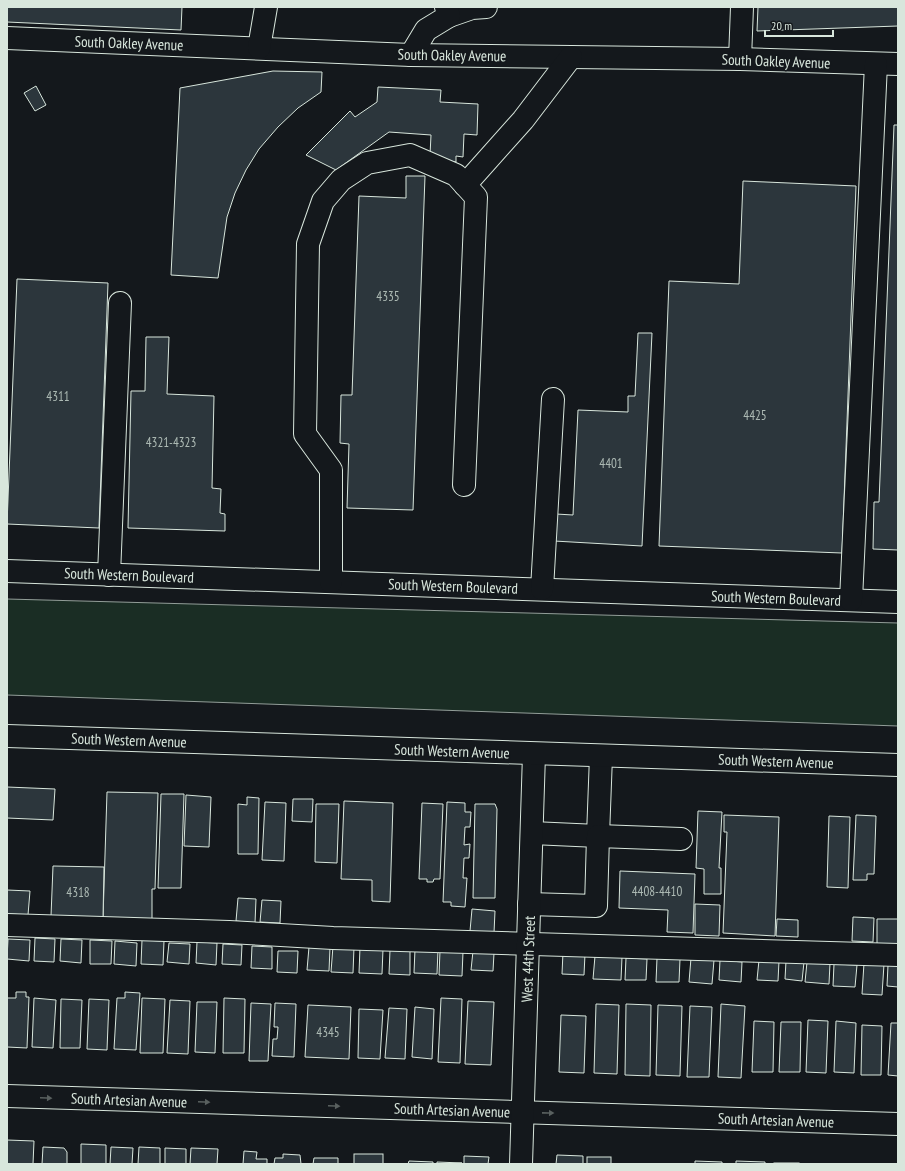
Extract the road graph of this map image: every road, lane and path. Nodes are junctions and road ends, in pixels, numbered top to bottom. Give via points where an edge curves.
1 (266, 7) edge
2 (486, 7) edge
3 (742, 7) edge
4 (448, 12) edge
5 (7, 38) edge
6 (259, 48) junction
7 (411, 55) junction
8 (571, 57) junction
9 (740, 59) junction
10 (876, 64) junction
11 (898, 64) edge
12 (465, 185) junction
13 (120, 303) dead end
14 (553, 398) dead end
15 (464, 485) dead end
16 (7, 571) edge
17 (109, 575) junction
18 (331, 582) junction
19 (542, 589) junction
20 (851, 600) junction
21 (898, 602) edge
22 (7, 736) edge
23 (534, 754) junction
24 (602, 756) junction
25 (898, 765) edge
26 (532, 834) junction
27 (598, 836) junction
28 (681, 839) dead end
29 (529, 904) junction
30 (7, 925) edge
31 (528, 944) junction
32 (898, 955) edge
33 (7, 1096) edge
34 (523, 1112) junction
35 (898, 1124) edge
36 (521, 1164) edge

1 - 6 street
2 - 4 street
3 - 9 street
4 - 7 street via 426,30
5 - 6 street, South Oakley Avenue
6 - 7 street, South Oakley Avenue
7 - 8 street, South Oakley Avenue
8 - 9 street, South Oakley Avenue
8 - 12 street via 523,120
9 - 10 street, South Oakley Avenue
10 - 11 street, South Oakley Avenue
10 - 20 street
12 - 15 street via 476,197
12 - 18 street via 456,175 410,156 367,163 341,180 322,201 308,244 305,434 331,470
13 - 17 street
14 - 19 street
16 - 17 street, South Western Boulevard
17 - 18 street, South Western Boulevard
18 - 19 street, South Western Boulevard
19 - 20 street, South Western Boulevard
20 - 21 street, South Western Boulevard
22 - 23 street, South Western Avenue
23 - 24 street, South Western Avenue
23 - 26 street, West 44th Street
24 - 25 street, South Western Avenue
24 - 27 street
26 - 27 street
26 - 29 street, West 44th Street
27 - 28 street
27 - 29 street via 596,906
29 - 31 street, West 44th Street
30 - 31 street
31 - 32 street
31 - 34 street, West 44th Street
33 -> 34 street, South Artesian Avenue
34 -> 35 street, South Artesian Avenue
34 - 36 street, West 44th Street

